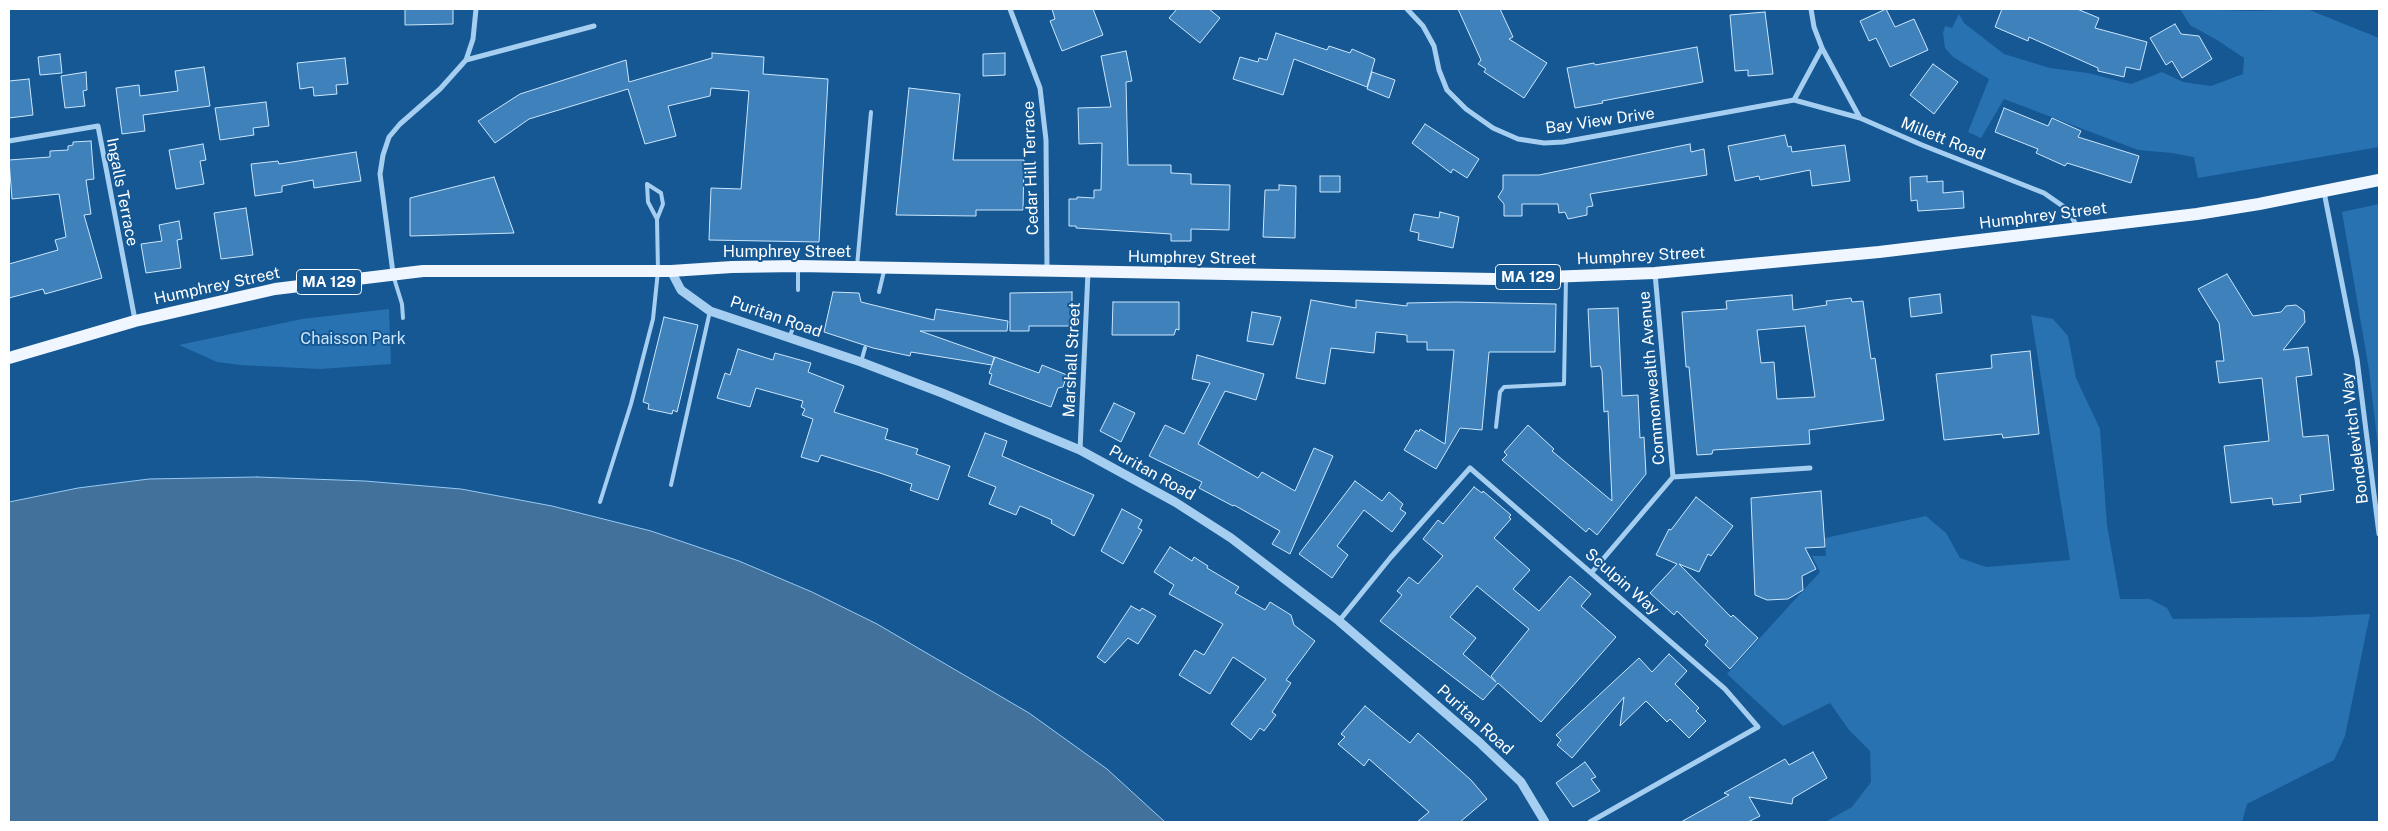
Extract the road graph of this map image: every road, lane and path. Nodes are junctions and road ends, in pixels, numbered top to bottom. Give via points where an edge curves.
1 (476, 9) edge
2 (1010, 9) edge
3 (1407, 9) edge
4 (1811, 9) edge
5 (594, 26) dead end
6 (1822, 48) junction
7 (466, 60) junction
8 (1794, 100) junction
9 (871, 112) dead end
10 (1860, 118) junction
11 (9, 141) edge
12 (2379, 180) edge
13 (2324, 192) junction
14 (657, 219) junction
15 (2078, 228) junction
16 (798, 266) junction
17 (857, 268) junction
18 (884, 269) junction
19 (664, 271) junction
20 (1047, 271) junction
21 (1088, 272) junction
22 (392, 273) junction
23 (1655, 273) junction
24 (1566, 276) junction
25 (798, 290) dead end
26 (879, 292) dead end
27 (710, 311) junction
28 (403, 318) dead end
29 (135, 321) junction
30 (795, 323) dead end
31 (789, 338) junction
32 (865, 348) dead end
33 (9, 358) edge
34 (862, 362) junction
35 (1496, 427) dead end
36 (1080, 450) junction
37 (1810, 468) dead end
38 (1673, 478) junction
39 (671, 485) dead end
40 (600, 502) dead end
41 (2379, 534) edge
42 (1592, 572) junction
43 (1339, 621) junction
44 (1545, 822) edge
45 (1590, 822) edge

1 - 7 street via 473,39
2 - 20 street, Cedar Hill Terrace via 1040,88 1046,140
3 - 8 street, Bay View Drive via 1434,46 1447,90 1466,109 1493,128 1518,139 1563,142
4 - 6 street
5 - 7 street
6 - 8 street
6 - 10 street
7 - 22 street via 389,137 380,174
8 - 10 street, Bay View Drive
9 - 17 lane
10 - 15 street, Millett Road via 2044,193 2067,209
11 - 29 street, Ingalls Terrace via 98,126
12 - 13 main road, Humphrey Street / MA 129
13 - 15 main road, Humphrey Street / MA 129 via 2196,214
13 - 41 street, Bondelevitch Way via 2358,358
14 - 14 lane via 663,204 661,193 647,184 648,202
14 - 19 lane
15 - 23 main road, Humphrey Street / MA 129 via 1879,252
16 - 17 main road, Humphrey Street / MA 129
16 - 19 main road, Humphrey Street / MA 129
16 - 25 lane
17 - 18 main road, Humphrey Street / MA 129
18 - 20 main road, Humphrey Street / MA 129
18 - 26 lane
19 - 22 main road, Humphrey Street / MA 129 via 440,270
19 - 27 street, Puritan Road via 681,290
19 - 40 lane via 631,404
20 - 21 main road, Humphrey Street / MA 129
21 - 24 main road, Humphrey Street / MA 129 via 1494,279
21 - 36 street, Marshall Street
22 - 28 lane
22 - 29 main road, Humphrey Street / MA 129 via 275,289
23 - 24 main road, Humphrey Street / MA 129
23 - 38 street, Commonwealth Avenue
24 - 35 lane via 1564,384 1504,387 1500,392
27 - 31 street, Puritan Road
27 - 39 lane
29 - 33 main road, Humphrey Street / MA 129
30 - 31 lane
31 - 34 street, Puritan Road
32 - 34 lane
34 - 36 street, Puritan Road
36 - 43 street, Puritan Road via 1175,502 1231,538
37 - 38 street
38 - 42 street, Commonwealth Avenue
42 - 43 street, Sculpin Way via 1470,468
42 - 45 street, Sculpin Way via 1724,689 1758,727
43 - 44 street, Puritan Road via 1521,782

